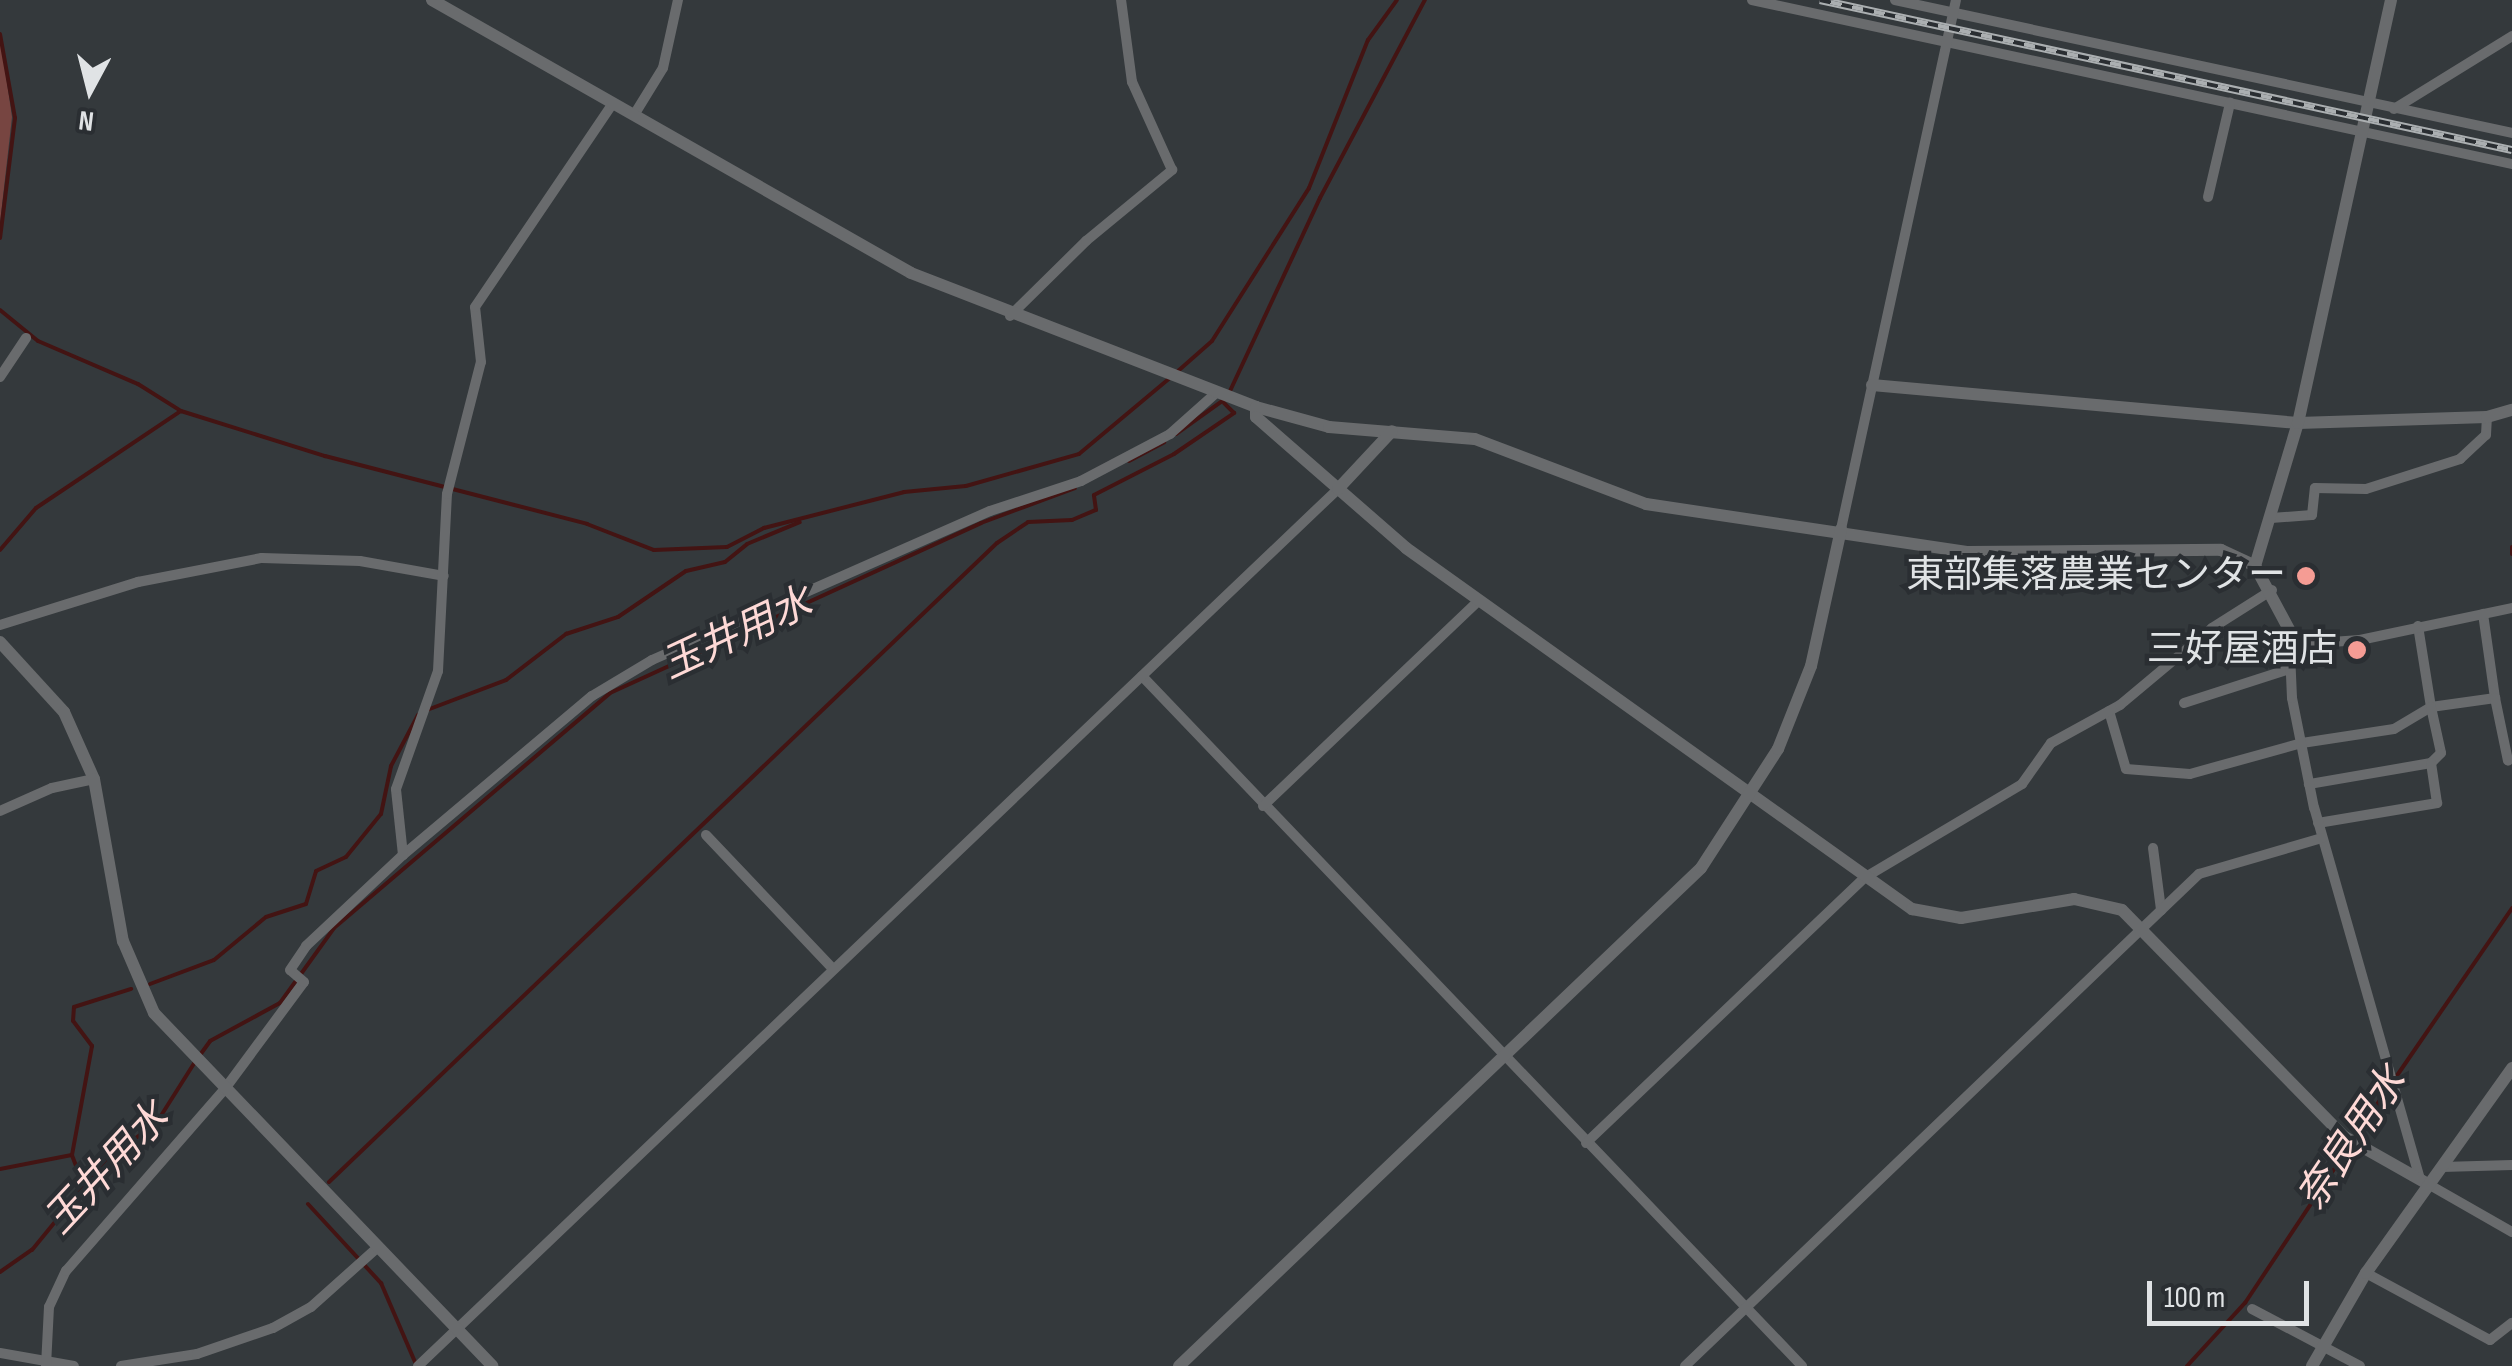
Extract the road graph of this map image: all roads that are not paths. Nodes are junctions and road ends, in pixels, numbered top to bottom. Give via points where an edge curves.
1 (432, 0) edge
2 (678, 0) edge
3 (1121, 0) edge
4 (1752, 0) edge
5 (1894, 0) edge
6 (2391, 0) edge
7 (1954, 6) edge
8 (2512, 36) edge
9 (1946, 42) junction
10 (613, 103) junction
11 (2230, 103) junction
12 (2370, 104) junction
13 (2394, 110) junction
14 (634, 115) junction
15 (2362, 131) junction
16 (2512, 134) edge
17 (2512, 164) edge
18 (2208, 197) dead end
19 (1010, 316) junction
20 (26, 338) dead end
21 (0, 376) edge
22 (1872, 385) junction
23 (1218, 394) junction
24 (1256, 407) junction
25 (2512, 410) edge
26 (2487, 417) junction
27 (2298, 423) junction
28 (1392, 431) junction
29 (1338, 489) junction
30 (2271, 518) junction
31 (1841, 528) junction
32 (2255, 566) junction
33 (444, 576) junction
34 (2273, 590) junction
35 (1476, 602) junction
36 (2512, 608) edge
37 (2484, 614) junction
38 (0, 626) edge
39 (2418, 626) junction
40 (2293, 637) junction
41 (0, 642) edge
42 (2290, 669) junction
43 (1142, 676) junction
44 (2495, 698) junction
45 (2184, 703) dead end
46 (2430, 707) junction
47 (2109, 711) junction
48 (2302, 743) junction
49 (2508, 761) dead end
50 (2431, 763) junction
51 (94, 779) junction
52 (2310, 784) junction
53 (1752, 797) junction
54 (1263, 806) junction
55 (0, 811) edge
56 (2318, 823) junction
57 (706, 835) dead end
58 (2322, 838) junction
59 (2153, 848) dead end
60 (403, 855) junction
61 (1864, 878) junction
62 (2161, 910) junction
63 (2144, 927) junction
64 (834, 970) junction
65 (1502, 1054) junction
66 (2512, 1068) edge
67 (224, 1090) junction
68 (1586, 1143) junction
69 (2512, 1165) edge
70 (2442, 1167) junction
71 (2424, 1182) junction
72 (2512, 1232) edge
73 (373, 1252) junction
74 (2366, 1273) junction
75 (1746, 1308) junction
76 (2252, 1309) dead end
77 (2512, 1323) edge
78 (456, 1328) junction
79 (2322, 1346) junction
80 (0, 1353) edge
81 (198, 1360) edge
82 (46, 1365) edge
83 (74, 1366) edge
84 (120, 1366) edge
85 (418, 1366) edge
86 (492, 1366) edge
87 (1179, 1366) edge
88 (1684, 1366) edge
89 (1802, 1366) edge
90 (2312, 1366) edge
91 (2360, 1366) edge

1 - 10 street
2 - 14 street via 663,68
3 - 19 street via 1132,82 1172,170
4 - 9 street
5 - 7 street
6 - 12 street
7 - 9 street
7 - 12 street
8 - 13 street
9 - 11 street
9 - 22 street
10 - 14 street
10 - 33 street via 475,307 481,362 447,494
11 - 15 street
11 - 18 street
12 - 13 street
12 - 15 street
13 - 16 street
14 - 19 street via 912,273
15 - 17 street
15 - 27 street
19 - 23 street
20 - 21 street
22 - 27 street
22 - 31 street
23 - 24 street
23 - 60 street via 1170,434 1081,481 990,511 652,660 592,696
24 - 28 street via 1329,427
24 - 29 street via 1256,417
25 - 26 street
26 - 27 street
26 - 30 street via 2486,436 2460,458 2366,489 2315,488 2312,515
27 - 30 street
28 - 29 street
28 - 31 street via 1505,448 1646,504
29 - 35 street
29 - 43 street
30 - 32 street
31 - 32 street via 1968,552 2221,550
31 - 53 street via 1811,666
32 - 34 street
33 - 38 street via 360,561 262,558 138,582
33 - 60 street via 438,671 396,790
34 - 40 street
34 - 47 street via 2212,628
35 - 53 street
35 - 54 street
36 - 37 street
37 - 39 street
37 - 44 street
39 - 40 street via 2360,640 2304,644
39 - 46 street
40 - 42 street
41 - 51 street via 64,712
42 - 45 street
42 - 48 street
43 - 54 street
43 - 64 street
44 - 46 street
44 - 49 street
46 - 48 street via 2394,729
46 - 50 street via 2441,753
47 - 48 street via 2126,769 2190,774
47 - 61 street via 2051,743 2022,784
48 - 52 street
50 - 52 street
50 - 56 street via 2437,803
51 - 55 street via 52,788
51 - 67 street via 123,941 154,1013
52 - 56 street
53 - 61 street
53 - 65 street via 1701,868
54 - 65 street
56 - 58 street
57 - 64 street
58 - 62 street via 2199,874
58 - 71 street
59 - 62 street
60 - 67 street via 349,899 292,972 303,981
61 - 63 street via 1928,915 1961,918 2074,898 2122,910
61 - 68 street
62 - 63 street
63 - 71 street via 2350,1141
63 - 75 street
64 - 78 street
65 - 68 street
65 - 87 street
66 - 70 street
67 - 73 street
67 - 82 street via 55,1286
68 - 75 street
69 - 70 street
70 - 71 street
71 - 72 street
71 - 74 street
73 - 78 street
73 - 81 street via 311,1307
74 - 77 street via 2490,1340
74 - 79 street
75 - 88 street
75 - 89 street
76 - 79 street
78 - 85 street
78 - 86 street
79 - 90 street
79 - 91 street
80 - 82 street
81 - 84 street
82 - 83 street

